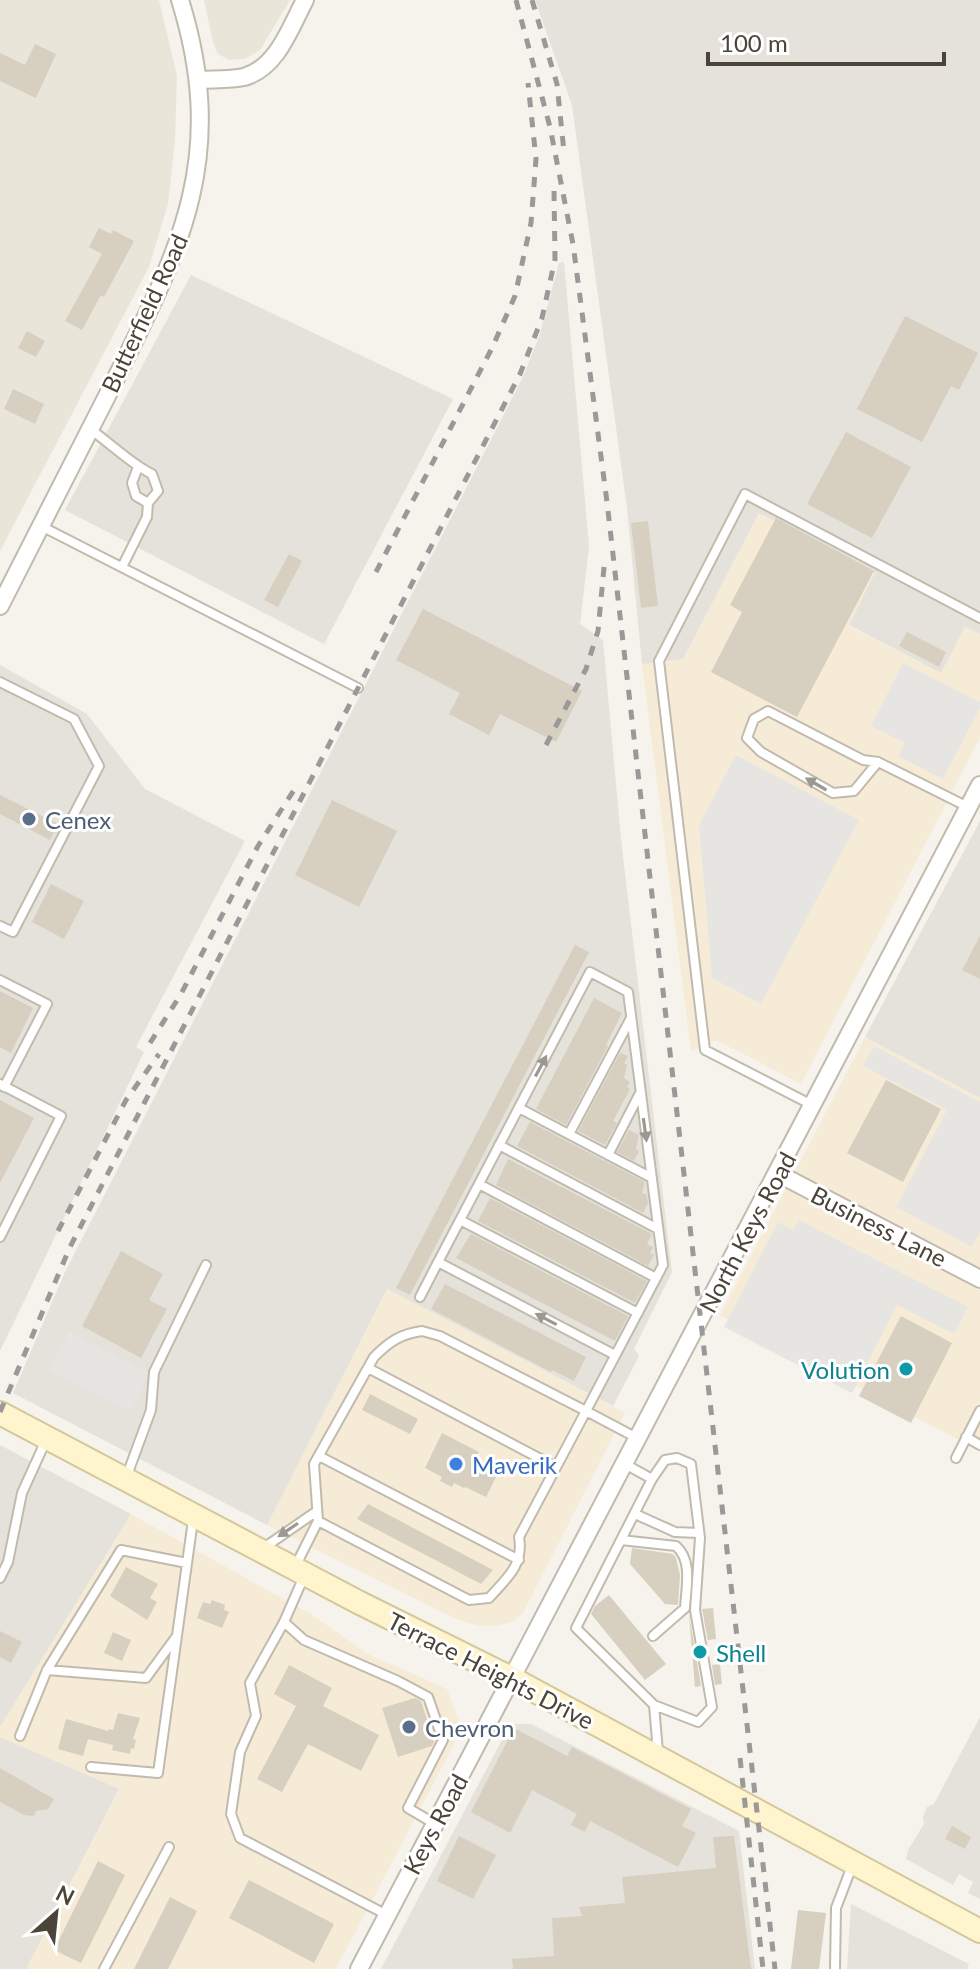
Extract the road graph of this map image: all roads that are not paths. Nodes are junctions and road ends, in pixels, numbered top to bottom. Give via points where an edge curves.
1 (180, 0) edge
2 (305, 0) edge
3 (199, 80) junction
4 (90, 429) junction
5 (138, 467) junction
6 (148, 503) junction
7 (41, 526) junction
8 (122, 567) junction
9 (0, 606) edge
10 (980, 618) edge
11 (0, 682) edge
12 (358, 688) dead end
13 (878, 762) junction
14 (980, 785) edge
15 (968, 808) junction
16 (0, 926) edge
17 (0, 980) edge
18 (631, 1017) junction
19 (2, 1086) edge
20 (640, 1093) junction
21 (813, 1106) junction
22 (519, 1108) junction
23 (569, 1134) junction
24 (499, 1145) junction
25 (608, 1155) junction
26 (777, 1173) junction
27 (652, 1178) junction
28 (479, 1184) junction
29 (460, 1220) junction
30 (658, 1229) junction
31 (0, 1237) edge
32 (438, 1262) junction
33 (206, 1265) dead end
34 (656, 1278) junction
35 (980, 1279) edge
36 (420, 1297) dead end
37 (638, 1313) junction
38 (615, 1355) junction
39 (368, 1368) junction
40 (586, 1411) junction
41 (980, 1411) edge
42 (0, 1413) edge
43 (966, 1437) junction
44 (47, 1438) junction
45 (638, 1438) junction
46 (980, 1445) edge
47 (319, 1456) junction
48 (956, 1458) dead end
49 (625, 1464) junction
50 (556, 1467) junction
51 (126, 1479) junction
52 (652, 1479) junction
53 (635, 1514) junction
54 (194, 1515) junction
55 (318, 1516) junction
56 (699, 1533) junction
57 (621, 1540) junction
58 (260, 1550) junction
59 (519, 1560) junction
60 (187, 1563) junction
61 (300, 1571) junction
62 (0, 1578) edge
63 (284, 1622) junction
64 (177, 1636) junction
65 (653, 1636) dead end
66 (47, 1670) junction
67 (511, 1678) junction
68 (654, 1705) junction
69 (20, 1736) dead end
70 (659, 1756) junction
71 (91, 1767) dead end
72 (435, 1824) junction
73 (169, 1847) dead end
74 (854, 1862) junction
75 (387, 1915) junction
76 (980, 1931) edge
77 (104, 1969) edge
78 (359, 1969) edge
79 (835, 1969) edge

1 - 3 street, Butterfield Road
2 - 3 street via 275,55 259,70 244,77
3 - 4 street, Butterfield Road via 197,171 184,228 164,281
4 - 5 lane
4 - 7 street, Butterfield Road
5 - 6 lane via 132,483 136,496
5 - 6 lane via 152,474 158,491
6 - 8 lane via 147,517
7 - 8 lane
7 - 9 street, Butterfield Road
8 - 12 lane
10 - 21 lane via 745,494 659,661 705,1050
11 - 16 lane via 74,719 99,766 13,932
13 -> 13 lane via 854,791 833,793 761,752 747,738 754,719 768,711 863,760
13 - 15 lane
14 - 15 street, North Keys Road
15 - 21 street, North Keys Road
17 - 19 lane via 47,1004
18 - 20 lane
22 -> 18 lane via 590,972 628,992
18 - 23 lane
19 - 31 lane via 61,1116
20 - 25 lane
20 -> 27 lane
21 - 26 street, North Keys Road
22 - 23 lane
22 - 24 lane
23 - 25 lane
24 - 28 lane
24 - 30 lane
25 - 27 lane
26 - 35 street, Business Lane
26 - 45 street, North Keys Road
27 - 30 lane
28 - 29 lane
28 - 34 lane
29 - 32 lane
29 - 37 lane
30 - 34 lane via 663,1265
32 - 36 lane
38 -> 32 lane
33 - 51 lane via 154,1372 151,1410
34 - 37 lane
37 - 38 lane
38 - 40 lane
39 - 40 lane via 402,1334 422,1331
39 - 47 lane
39 - 50 lane
40 - 45 lane
40 - 50 lane
41 - 43 lane
42 - 44 main road, Terrace Heights Drive
43 - 46 lane
43 - 48 lane
44 - 51 main road, Terrace Heights Drive
44 - 62 lane via 22,1493
45 - 49 street, North Keys Road
47 - 55 lane via 314,1464
47 - 59 lane
49 - 52 lane
49 - 67 street, North Keys Road
50 - 59 lane via 519,1537
51 - 54 main road, Terrace Heights Drive
52 - 53 lane
52 - 56 lane via 665,1460 683,1458 691,1464
53 - 56 lane via 675,1532
53 - 57 lane
54 - 58 main road, Terrace Heights Drive
54 - 60 lane
55 -> 58 lane
55 - 59 lane via 469,1600 489,1598
55 - 61 lane
56 - 68 lane via 695,1610 712,1707 693,1722
57 - 65 lane via 676,1546 687,1566 685,1608
57 - 68 lane via 576,1628
58 - 61 main road, Terrace Heights Drive
60 - 64 lane
60 - 66 lane via 121,1550
61 - 63 lane
61 - 67 main road, Terrace Heights Drive
63 - 72 lane via 304,1640 428,1697 443,1740 408,1808
63 - 75 lane via 250,1683 256,1716 240,1752 231,1814 240,1838
64 - 66 lane via 146,1678
64 - 71 lane via 158,1773
66 - 69 lane
67 - 70 main road, Terrace Heights Drive
67 - 72 street, Keys Road
68 - 70 lane
70 - 74 main road, Terrace Heights Drive
72 - 75 street, Keys Road
73 - 77 lane
74 - 76 main road, Terrace Heights Drive
74 - 79 lane via 836,1908
75 - 78 street, Keys Road

